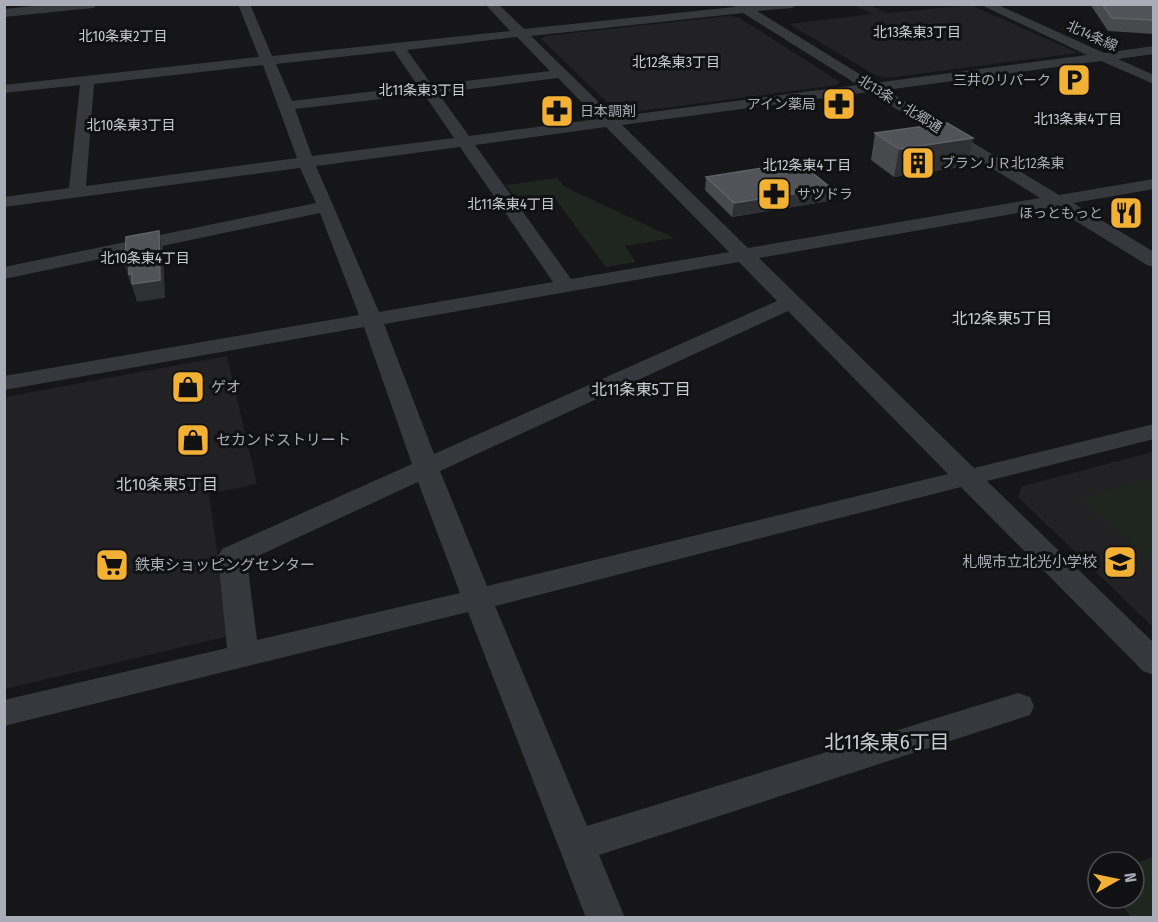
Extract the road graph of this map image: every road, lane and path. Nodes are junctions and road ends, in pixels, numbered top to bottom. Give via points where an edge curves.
1 (93, 4) edge
2 (244, 4) edge
3 (491, 4) edge
4 (792, 4) edge
5 (985, 4) edge
6 (742, 7) edge
7 (634, 11) dead end
8 (4, 13) edge
9 (647, 20) junction
10 (521, 34) junction
11 (398, 47) junction
12 (1154, 50) edge
13 (1101, 56) junction
14 (268, 61) junction
15 (560, 74) junction
16 (87, 80) junction
17 (1154, 80) edge
18 (872, 87) junction
19 (4, 89) edge
20 (428, 89) junction
21 (286, 106) junction
22 (609, 122) junction
23 (463, 141) junction
24 (305, 162) junction
25 (1154, 184) edge
26 (76, 192) junction
27 (1056, 200) junction
28 (4, 202) edge
29 (326, 206) junction
30 (744, 254) junction
31 (1154, 261) edge
32 (4, 273) edge
33 (565, 284) junction
34 (791, 302) junction
35 (370, 318) junction
36 (4, 383) edge
37 (1154, 431) edge
38 (426, 468) junction
39 (968, 478) junction
40 (479, 599) junction
41 (243, 654) junction
42 (1154, 663) edge
43 (1018, 706) dead end
44 (4, 713) edge
45 (578, 845) junction
46 (606, 918) edge

1 - 8 street
2 - 14 street
3 - 10 street
4 - 6 street
5 - 13 street, 北14条線
6 - 9 street
6 - 18 street, 北13条・北郷通
7 - 9 street
9 - 10 street
10 - 11 street
10 - 15 street
11 - 14 street
11 - 20 street
12 - 13 street
13 - 17 street, 北14条線
13 - 18 street
14 - 16 street
14 - 21 street
15 - 20 street
15 - 22 street
16 - 19 street
16 - 26 street via 87,113
18 - 22 street
18 - 27 street, 北13条・北郷通
20 - 21 street
20 - 23 street
21 - 24 street
22 - 23 street
22 - 30 street
23 - 24 street
23 - 33 street
24 - 26 street
24 - 29 street
25 - 27 street
26 - 28 street
27 - 30 street
27 - 31 street, 北13条・北郷通
29 - 32 street
29 - 35 street
30 - 33 street
30 - 34 street
33 - 35 street
34 - 38 street
34 - 39 street
35 - 36 street
35 - 38 street
37 - 39 street
38 - 40 street
38 - 41 street via 232,556
39 - 40 street
39 - 42 street
40 - 41 street
40 - 45 street
41 - 44 street
43 - 45 street
45 - 46 street

